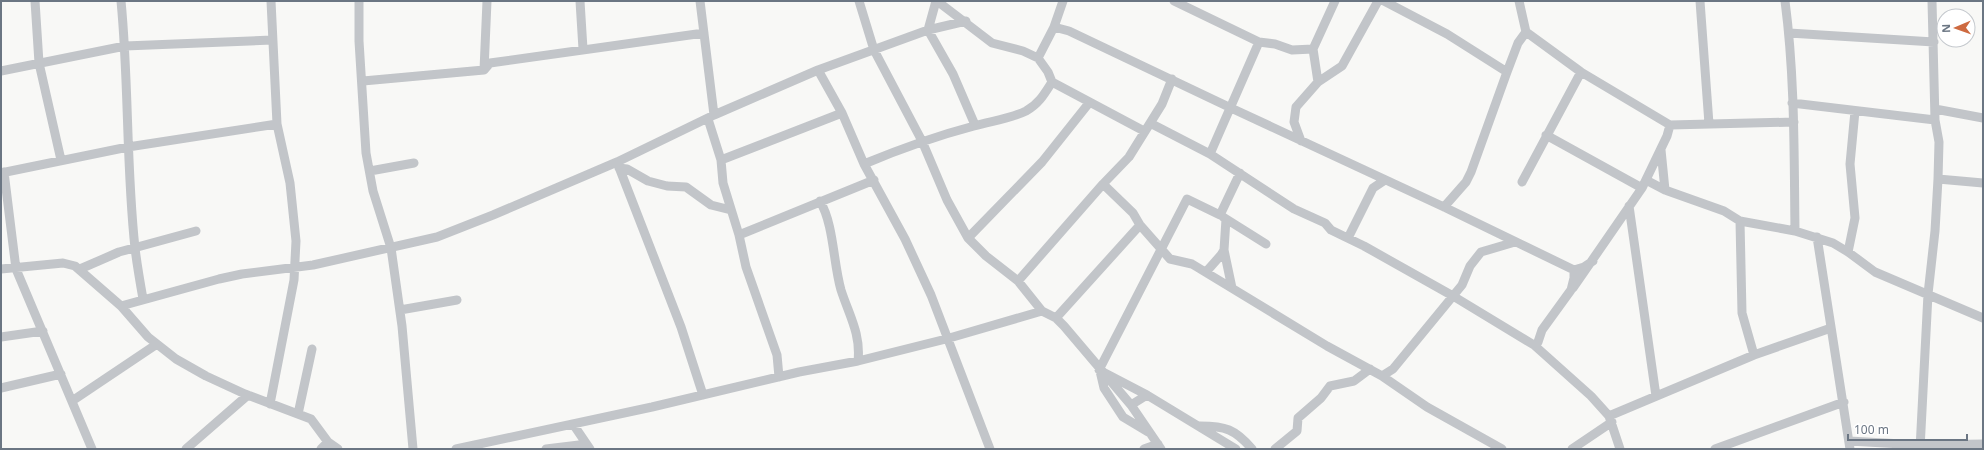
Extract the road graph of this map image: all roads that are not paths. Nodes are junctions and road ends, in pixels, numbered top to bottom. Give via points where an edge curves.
1 (35, 1) edge
2 (121, 1) edge
3 (271, 1) edge
4 (359, 1) edge
5 (488, 1) edge
6 (580, 1) edge
7 (700, 1) edge
8 (859, 1) edge
9 (936, 1) edge
10 (1063, 1) edge
11 (1174, 1) edge
12 (1335, 1) edge
13 (1378, 1) edge
14 (1384, 1) edge
15 (1519, 1) edge
16 (1700, 1) edge
17 (1785, 1) edge
18 (1932, 1) edge
19 (966, 21) junction
20 (1054, 27) junction
21 (928, 30) junction
22 (1526, 32) junction
23 (704, 33) junction
24 (1788, 33) junction
25 (272, 40) junction
26 (1259, 42) junction
27 (1934, 42) junction
28 (125, 46) junction
29 (583, 50) junction
30 (874, 50) junction
31 (1312, 50) junction
32 (1038, 58) junction
33 (39, 63) junction
34 (484, 70) junction
35 (818, 70) junction
36 (1, 71) edge
37 (1507, 72) junction
38 (1581, 72) junction
39 (1172, 79) junction
40 (363, 81) junction
41 (1052, 82) junction
42 (1318, 82) junction
43 (1090, 103) junction
44 (1792, 103) junction
45 (1231, 108) junction
46 (1935, 109) junction
47 (1855, 111) junction
48 (842, 113) junction
49 (711, 117) junction
50 (1983, 118) edge
51 (1935, 120) junction
52 (1794, 122) junction
53 (277, 124) junction
54 (1709, 124) junction
55 (975, 125) junction
56 (1670, 125) junction
57 (1147, 127) junction
58 (1546, 135) junction
59 (922, 141) junction
60 (1301, 141) junction
61 (128, 147) junction
62 (1661, 150) junction
63 (1210, 154) junction
64 (61, 160) junction
65 (721, 160) junction
66 (414, 163) dead end
67 (864, 164) junction
68 (618, 165) junction
69 (370, 171) junction
70 (2, 172) edge
71 (1240, 173) junction
72 (1371, 173) junction
73 (1938, 179) junction
74 (874, 180) junction
75 (1385, 180) junction
76 (1522, 182) dead end
77 (1983, 183) edge
78 (1103, 184) junction
79 (1644, 184) junction
80 (1373, 188) junction
81 (1665, 190) junction
82 (820, 201) junction
83 (1444, 206) junction
84 (1628, 206) junction
85 (731, 210) junction
86 (1223, 217) junction
87 (1740, 221) junction
88 (1140, 225) junction
89 (196, 231) dead end
90 (1796, 231) junction
91 (739, 235) junction
92 (968, 238) junction
93 (1348, 238) junction
94 (1817, 238) junction
95 (1515, 242) junction
96 (1266, 244) dead end
97 (135, 248) junction
98 (391, 248) junction
99 (1162, 248) junction
100 (1224, 250) junction
101 (1848, 252) junction
102 (1593, 261) junction
103 (16, 268) junction
104 (296, 268) junction
105 (1, 269) edge
106 (80, 269) junction
107 (1574, 270) junction
108 (1206, 272) junction
109 (1018, 281) junction
110 (1232, 288) junction
111 (1571, 290) junction
112 (1928, 294) junction
113 (1453, 296) junction
114 (143, 299) junction
115 (457, 300) dead end
116 (121, 306) junction
117 (400, 310) junction
118 (1042, 311) junction
119 (1056, 318) junction
120 (1983, 318) edge
121 (1831, 328) junction
122 (43, 331) junction
123 (1, 337) edge
124 (946, 339) junction
125 (157, 344) junction
126 (1534, 345) junction
127 (312, 349) dead end
128 (1754, 355) junction
129 (858, 361) junction
130 (1370, 369) junction
131 (1099, 370) junction
132 (61, 374) junction
133 (1382, 376) junction
134 (779, 377) junction
135 (1, 388) edge
136 (248, 395) junction
137 (703, 395) junction
138 (1147, 395) junction
139 (1656, 396) junction
140 (72, 401) junction
141 (1844, 402) junction
142 (270, 404) junction
143 (1131, 406) junction
144 (298, 414) junction
145 (1611, 419) junction
146 (573, 424) junction
147 (1199, 426) junction
148 (1150, 433) junction
149 (328, 442) junction
150 (1983, 444) edge
151 (1850, 445) edge
152 (1159, 447) edge
153 (1920, 447) edge
154 (92, 449) edge
155 (186, 449) edge
156 (321, 449) edge
157 (338, 449) edge
158 (413, 449) edge
159 (456, 449) edge
160 (546, 449) edge
161 (589, 449) edge
162 (990, 449) edge
163 (1144, 449) edge
164 (1236, 449) edge
165 (1252, 449) edge
166 (1275, 449) edge
167 (1502, 449) edge
168 (1572, 449) edge
169 (1620, 449) edge
170 (1715, 449) edge

1 - 33 street
2 - 28 street
3 - 25 street
4 - 40 street
5 - 34 street
6 - 29 street
7 - 23 street
8 - 30 street
9 - 19 street
9 - 21 street
10 - 20 street
11 - 26 street
12 - 31 street
13 - 42 street via 1342,66
14 - 37 street via 1447,34
15 - 22 street
16 - 54 street
17 - 24 street
18 - 27 street
19 - 21 street
19 - 32 street via 992,43 1024,51
20 - 32 street
20 - 39 street via 1069,31
21 - 30 street
21 - 55 street via 953,74
22 - 37 street via 1518,43
22 - 38 street
23 - 29 street
23 - 49 street
24 - 27 street
24 - 44 street
25 - 28 street
25 - 53 street
26 - 31 street via 1292,50
26 - 45 street
27 - 46 street
28 - 33 street
28 - 61 street
29 - 34 street via 490,63
30 - 35 street
30 - 59 street
31 - 42 street
32 - 41 street
33 - 36 street
33 - 64 street
34 - 40 street
35 - 48 street
35 - 49 street
37 - 83 street via 1471,172 1466,182
38 - 56 street
38 - 58 street
39 - 45 street
39 - 57 street via 1162,104
40 - 69 street via 366,154
41 - 43 street
41 - 55 street via 1040,101 1027,111
42 - 60 street via 1296,107 1294,122
43 - 57 street
43 - 92 street via 1042,162
44 - 47 street
44 - 52 street
45 - 60 street
45 - 63 street
46 - 50 street
46 - 51 street
47 - 51 street
47 - 101 street via 1850,164 1855,218
48 - 65 street
48 - 67 street
49 - 65 street
49 - 68 street
51 - 73 street via 1939,142
52 - 54 street
52 - 90 street
53 - 61 street
53 - 104 street via 290,183
54 - 56 street
55 - 59 street
56 - 62 street
57 - 63 street
57 - 78 street via 1129,157
58 - 76 street
58 - 79 street
59 - 67 street
59 - 92 street via 947,200
60 - 72 street
61 - 64 street
61 - 97 street
62 - 79 street
62 - 81 street
63 - 71 street
64 - 70 street
65 - 85 street via 723,183
66 - 69 street
67 - 74 street
68 - 85 street via 648,181 686,187 711,205
68 - 98 street via 437,237
68 - 137 street via 681,327
69 - 98 street via 373,191
70 - 103 street
71 - 86 street
71 - 93 street via 1294,209
72 - 75 street
72 - 80 street
73 - 77 street
73 - 112 street
74 - 82 street
74 - 124 street via 931,295
75 - 80 street
75 - 83 street
78 - 88 street via 1133,213
78 - 109 street
79 - 81 street
79 - 84 street
80 - 93 street
81 - 87 street via 1724,211
82 - 91 street
82 - 129 street via 827,213 841,290 856,326
83 - 95 street
84 - 102 street
84 - 139 street
85 - 91 street
86 - 96 street
86 - 99 street via 1187,199
86 - 100 street
87 - 90 street
87 - 128 street via 1742,313
88 - 99 street
88 - 119 street
89 - 97 street
90 - 94 street
91 - 134 street via 746,268 778,356
92 - 109 street
93 - 113 street
94 - 101 street
94 - 121 street
95 - 107 street
95 - 113 street via 1481,252
97 - 106 street
97 - 114 street
98 - 104 street
98 - 117 street
99 - 108 street via 1170,259 1192,264
99 - 131 street
100 - 108 street
100 - 110 street
101 - 112 street via 1875,272
102 - 107 street
102 - 111 street
103 - 105 street
103 - 106 street via 63,263
103 - 122 street
104 - 114 street via 242,274
104 - 142 street
106 - 116 street
107 - 111 street
108 - 110 street
109 - 118 street
110 - 130 street
111 - 126 street
112 - 120 street
112 - 153 street
113 - 126 street
113 - 133 street via 1393,369
114 - 116 street
115 - 117 street
116 - 125 street
117 - 158 street
118 - 119 street
118 - 124 street
119 - 131 street
121 - 128 street
121 - 141 street
122 - 123 street
122 - 132 street
124 - 129 street
124 - 162 street
125 - 136 street via 206,376
125 - 140 street
126 - 145 street via 1591,396
127 - 144 street
128 - 139 street
129 - 134 street
130 - 133 street
130 - 166 street via 1354,381 1330,386 1321,398 1298,418 1297,431
131 - 138 street
131 - 143 street
131 - 148 street via 1104,388 1123,417
132 - 135 street
132 - 140 street
133 - 167 street via 1427,407
134 - 137 street
136 - 142 street
136 - 155 street
137 - 146 street
138 - 143 street
138 - 147 street
139 - 145 street
140 - 154 street
141 - 151 street
141 - 170 street
142 - 144 street
143 - 148 street
144 - 149 street via 310,419
145 - 168 street
145 - 169 street
146 - 159 street
146 - 161 street
147 - 164 street
147 - 165 street via 1230,429 1243,438
148 - 152 street
149 - 156 street
149 - 157 street
150 - 153 street
151 - 153 street
152 - 163 street
160 - 161 street via 579,445

